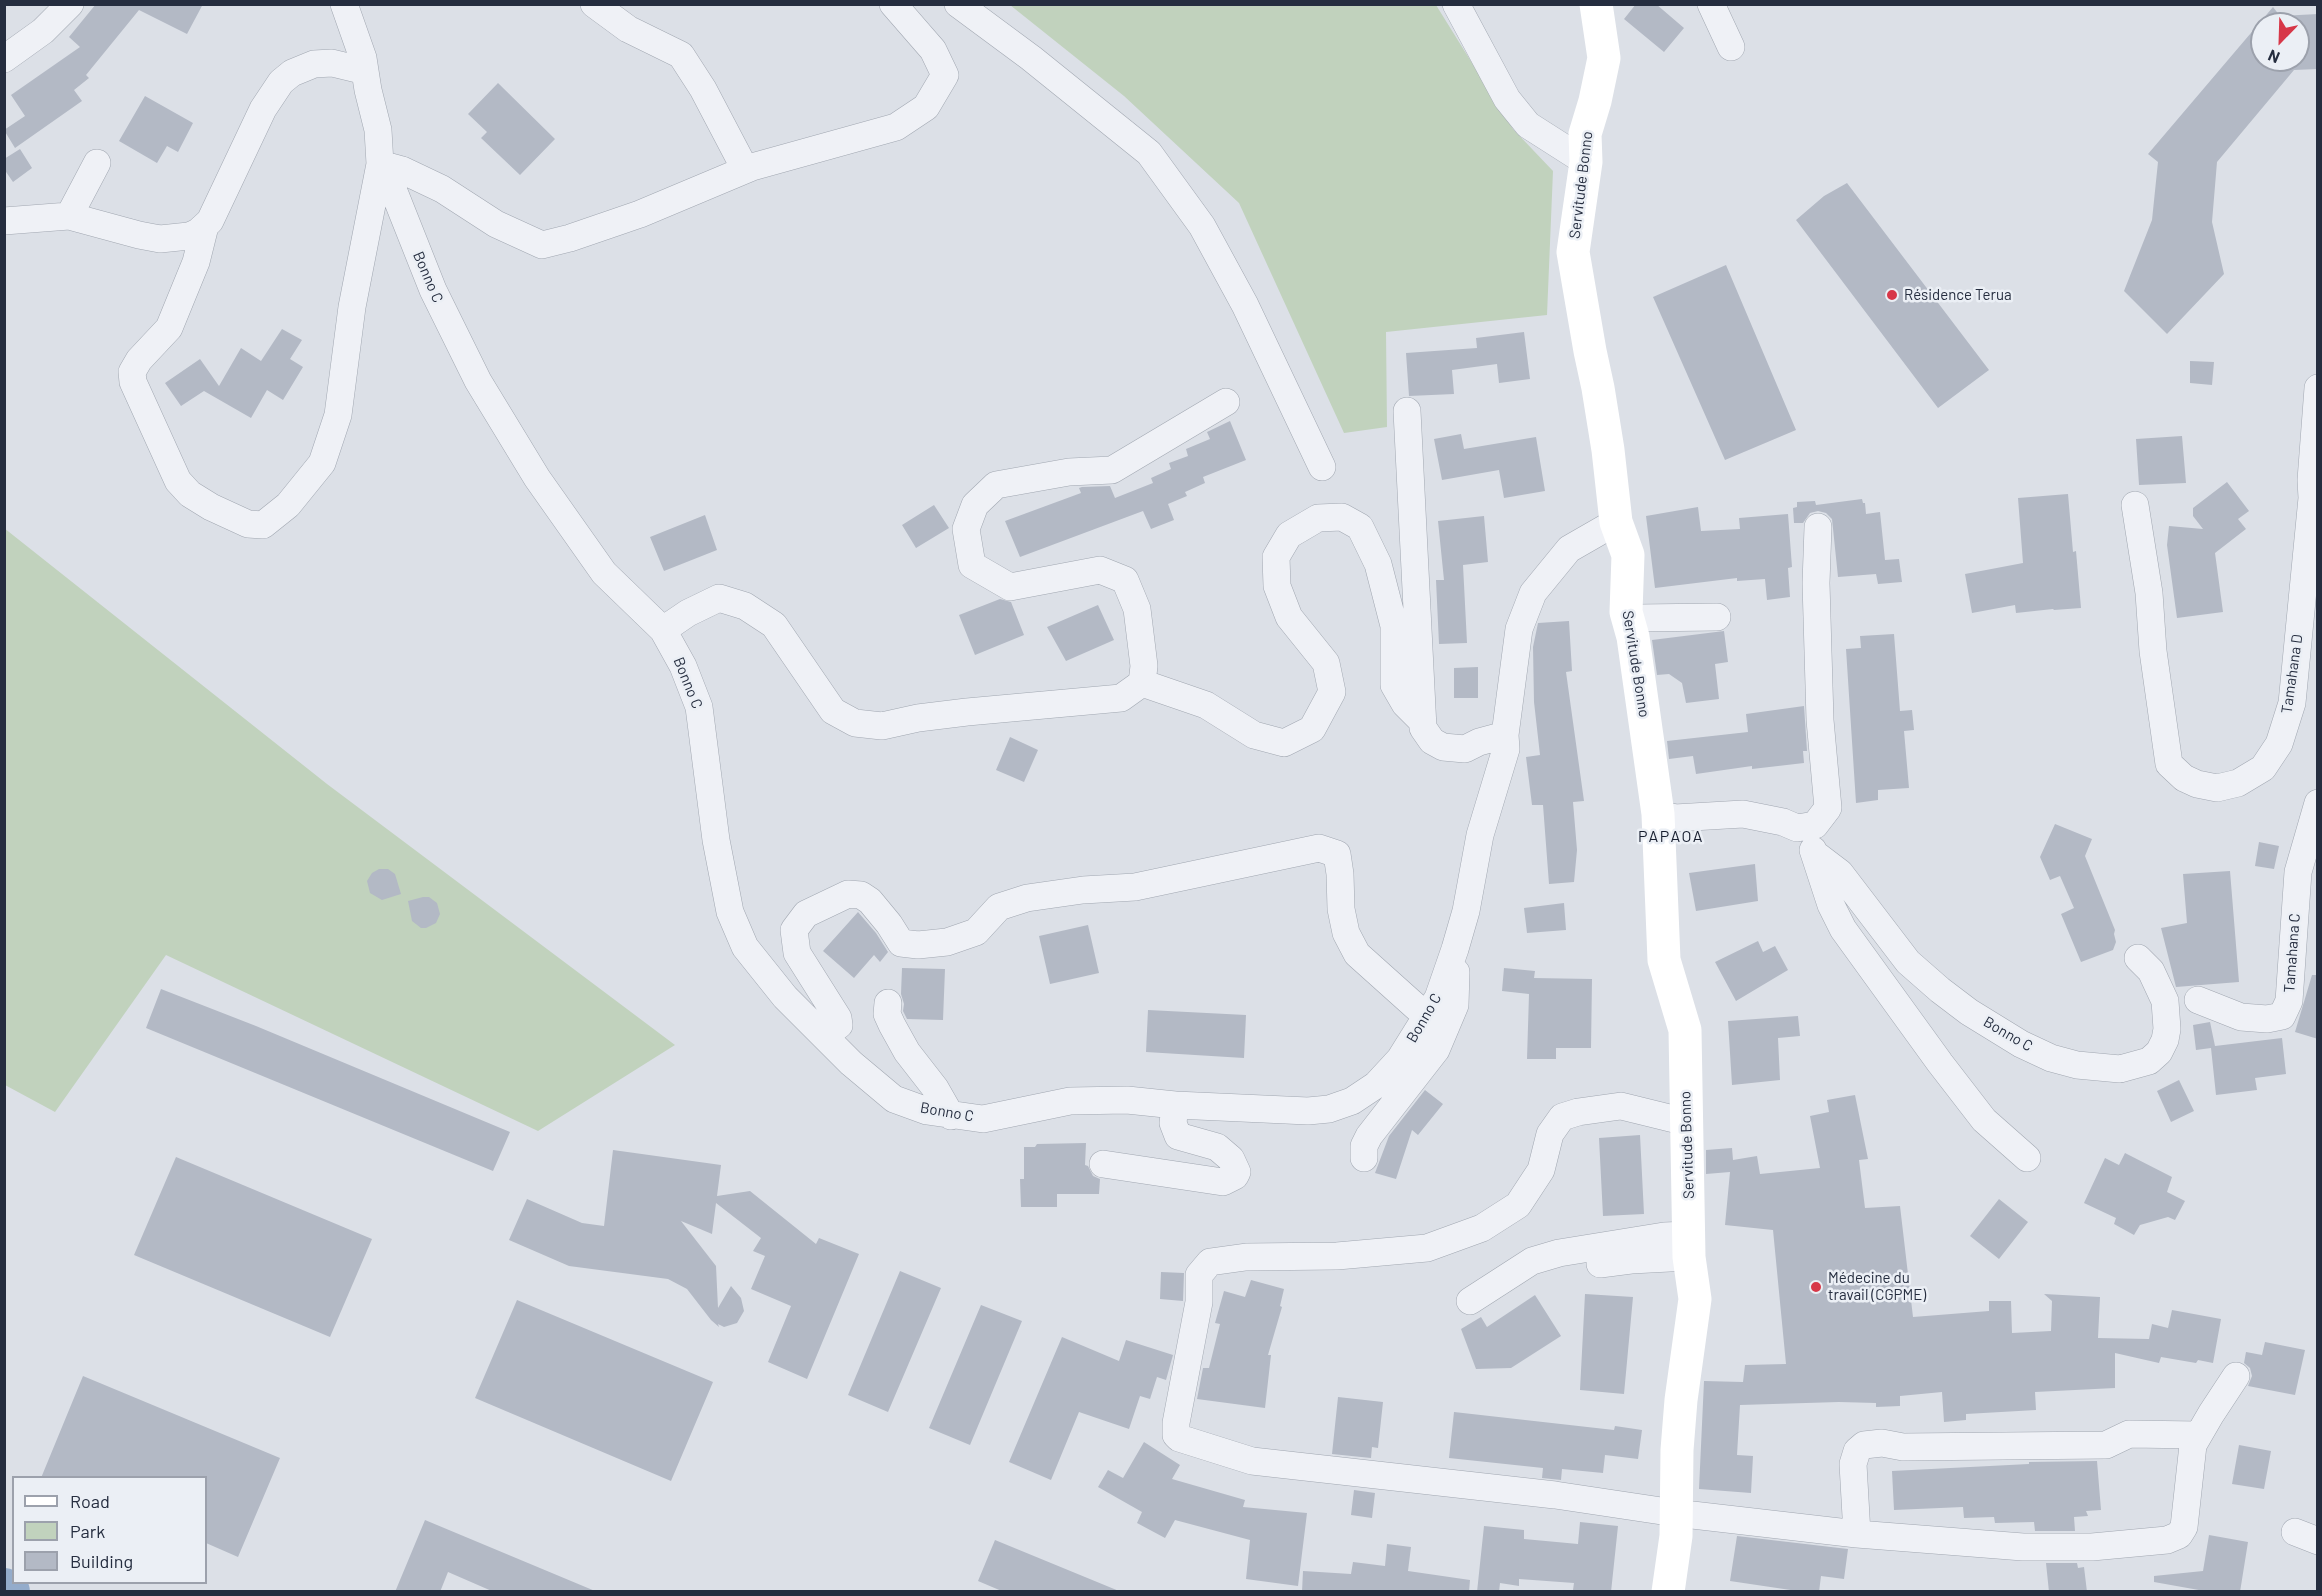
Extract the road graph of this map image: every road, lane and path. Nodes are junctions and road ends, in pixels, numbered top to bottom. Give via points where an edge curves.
1 (70, 4) edge
2 (344, 4) edge
3 (594, 4) edge
4 (893, 4) edge
5 (958, 4) edge
6 (1456, 4) edge
7 (1596, 4) edge
8 (1711, 4) edge
9 (1731, 47) dead end
10 (4, 59) edge
11 (365, 71) junction
12 (1586, 162) junction
13 (97, 163) dead end
14 (382, 164) junction
15 (745, 169) junction
16 (69, 216) junction
17 (4, 221) edge
18 (205, 226) junction
19 (2318, 388) edge
20 (1226, 402) dead end
21 (1407, 411) dead end
22 (1322, 467) dead end
23 (2135, 505) dead end
24 (1616, 522) junction
25 (1818, 528) dead end
26 (1626, 612) junction
27 (1717, 617) dead end
28 (663, 630) junction
29 (1142, 683) junction
30 (1422, 721) junction
31 (1505, 735) junction
32 (2318, 803) edge
33 (1658, 814) junction
34 (1797, 828) junction
35 (1815, 854) junction
36 (1455, 949) junction
37 (2138, 958) dead end
38 (2198, 999) dead end
39 (888, 1003) dead end
40 (1425, 1015) junction
41 (824, 1036) junction
42 (1175, 1105) junction
43 (951, 1116) junction
44 (1686, 1122) junction
45 (1364, 1158) dead end
46 (2027, 1158) dead end
47 (1103, 1164) dead end
48 (1688, 1246) junction
49 (1572, 1268) dead end
50 (1470, 1301) dead end
51 (2236, 1376) dead end
52 (2198, 1435) junction
53 (1675, 1513) junction
54 (1857, 1534) junction
55 (1668, 1592) edge

1 - 10 street via 43,31
2 - 11 street
3 - 15 street via 628,29 681,54
4 - 15 street via 933,50 945,75 926,107 896,127
5 - 22 street via 1149,153 1202,226 1245,305
6 - 12 street via 1507,99 1528,125
7 - 12 street, Servitude Bonno via 1604,58 1585,134
8 - 9 street
11 - 14 street
11 - 18 street via 332,63 314,64 281,82 263,108
12 - 24 street, Servitude Bonno via 1573,252 1608,450
13 - 16 street
14 - 15 street via 442,189 496,224 542,245 640,214
14 - 18 street via 352,307 338,415 322,463 288,505 263,525 248,524 211,507 178,481 133,382 132,372 138,360 169,328 196,262
14 - 28 street, Bonno C via 433,290 478,381 537,478 604,573
16 - 17 street
16 - 18 street via 160,239 189,236
19 - 23 street, Tamahana D via 2312,498 2292,703 2279,744 2263,768 2238,783 2217,789 2197,784 2169,764
20 - 29 street via 1112,470 1069,472 996,485 975,505 966,529 972,566 1010,587 1100,570 1125,580 1137,609 1144,666
21 - 30 street
24 - 26 street, Servitude Bonno via 1628,555
24 - 31 street, Bonno C via 1569,549 1533,593 1519,629
25 - 34 street via 1820,720 1828,808 1815,825
26 - 27 street via 1638,618
26 - 33 street, Servitude Bonno via 1633,637
28 - 29 street via 719,598 745,606 774,625 833,711 855,723 882,726 968,712 1121,698
28 - 41 street, Bonno C via 699,707 716,840 730,912 745,947 785,997
29 - 30 street via 1206,705 1254,735 1284,743 1312,729 1332,692 1326,663 1289,617 1277,586 1275,557 1289,535 1318,518 1342,517 1360,527 1378,564 1394,626 1394,686
30 - 31 street via 1432,741 1443,747 1465,749
31 - 36 street, Bonno C via 1506,749 1480,835
32 - 38 street, Tamahana C via 2298,872 2289,1001 2282,1016 2241,1017
33 - 34 street via 1675,818 1743,814
33 - 44 street, Servitude Bonno via 1664,960 1685,1030
34 - 35 street
35 - 37 street, Bonno C via 1840,873 1908,962 1940,990 1996,1029 2051,1058 2120,1069 2149,1061 2159,1052 2167,1029 2164,1001 2151,971
35 - 46 street via 1843,929 1984,1120
36 - 40 street, Bonno C via 1437,998
36 - 45 street via 1456,995 1448,1024 1436,1050 1369,1136
39 - 43 street via 887,1014 907,1052
40 - 41 street via 1357,954 1344,925 1337,854 1319,848 1135,887 1027,898 999,907 976,932 947,942 918,945 901,943 870,901 848,894 806,914 794,930 797,953 838,1018 839,1025
40 - 42 street, Bonno C via 1400,1059 1376,1085 1352,1101 1308,1111
41 - 43 street, Bonno C via 894,1099 927,1112
42 - 43 street, Bonno C via 1127,1100 1070,1101 983,1119
42 - 47 street via 1173,1123 1178,1136 1217,1147 1231,1159 1235,1176 1222,1182
44 - 48 street, Servitude Bonno
44 - 53 street via 1621,1106 1562,1118 1550,1134 1541,1170 1518,1205 1482,1228 1427,1248 1210,1262 1199,1275 1199,1302 1176,1423 1179,1438 1252,1461
48 - 49 street via 1631,1260
48 - 50 street via 1664,1236 1559,1253 1532,1261
48 - 53 street, Servitude Bonno via 1695,1299 1681,1400
51 - 52 street
52 - 54 street via 2193,1445 2184,1527 2179,1535 2168,1540 2092,1547 2023,1547
52 - 54 street via 2129,1434 2106,1446 1864,1445 1857,1451 1853,1464
53 - 54 street
53 - 55 street, Servitude Bonno via 1677,1536

